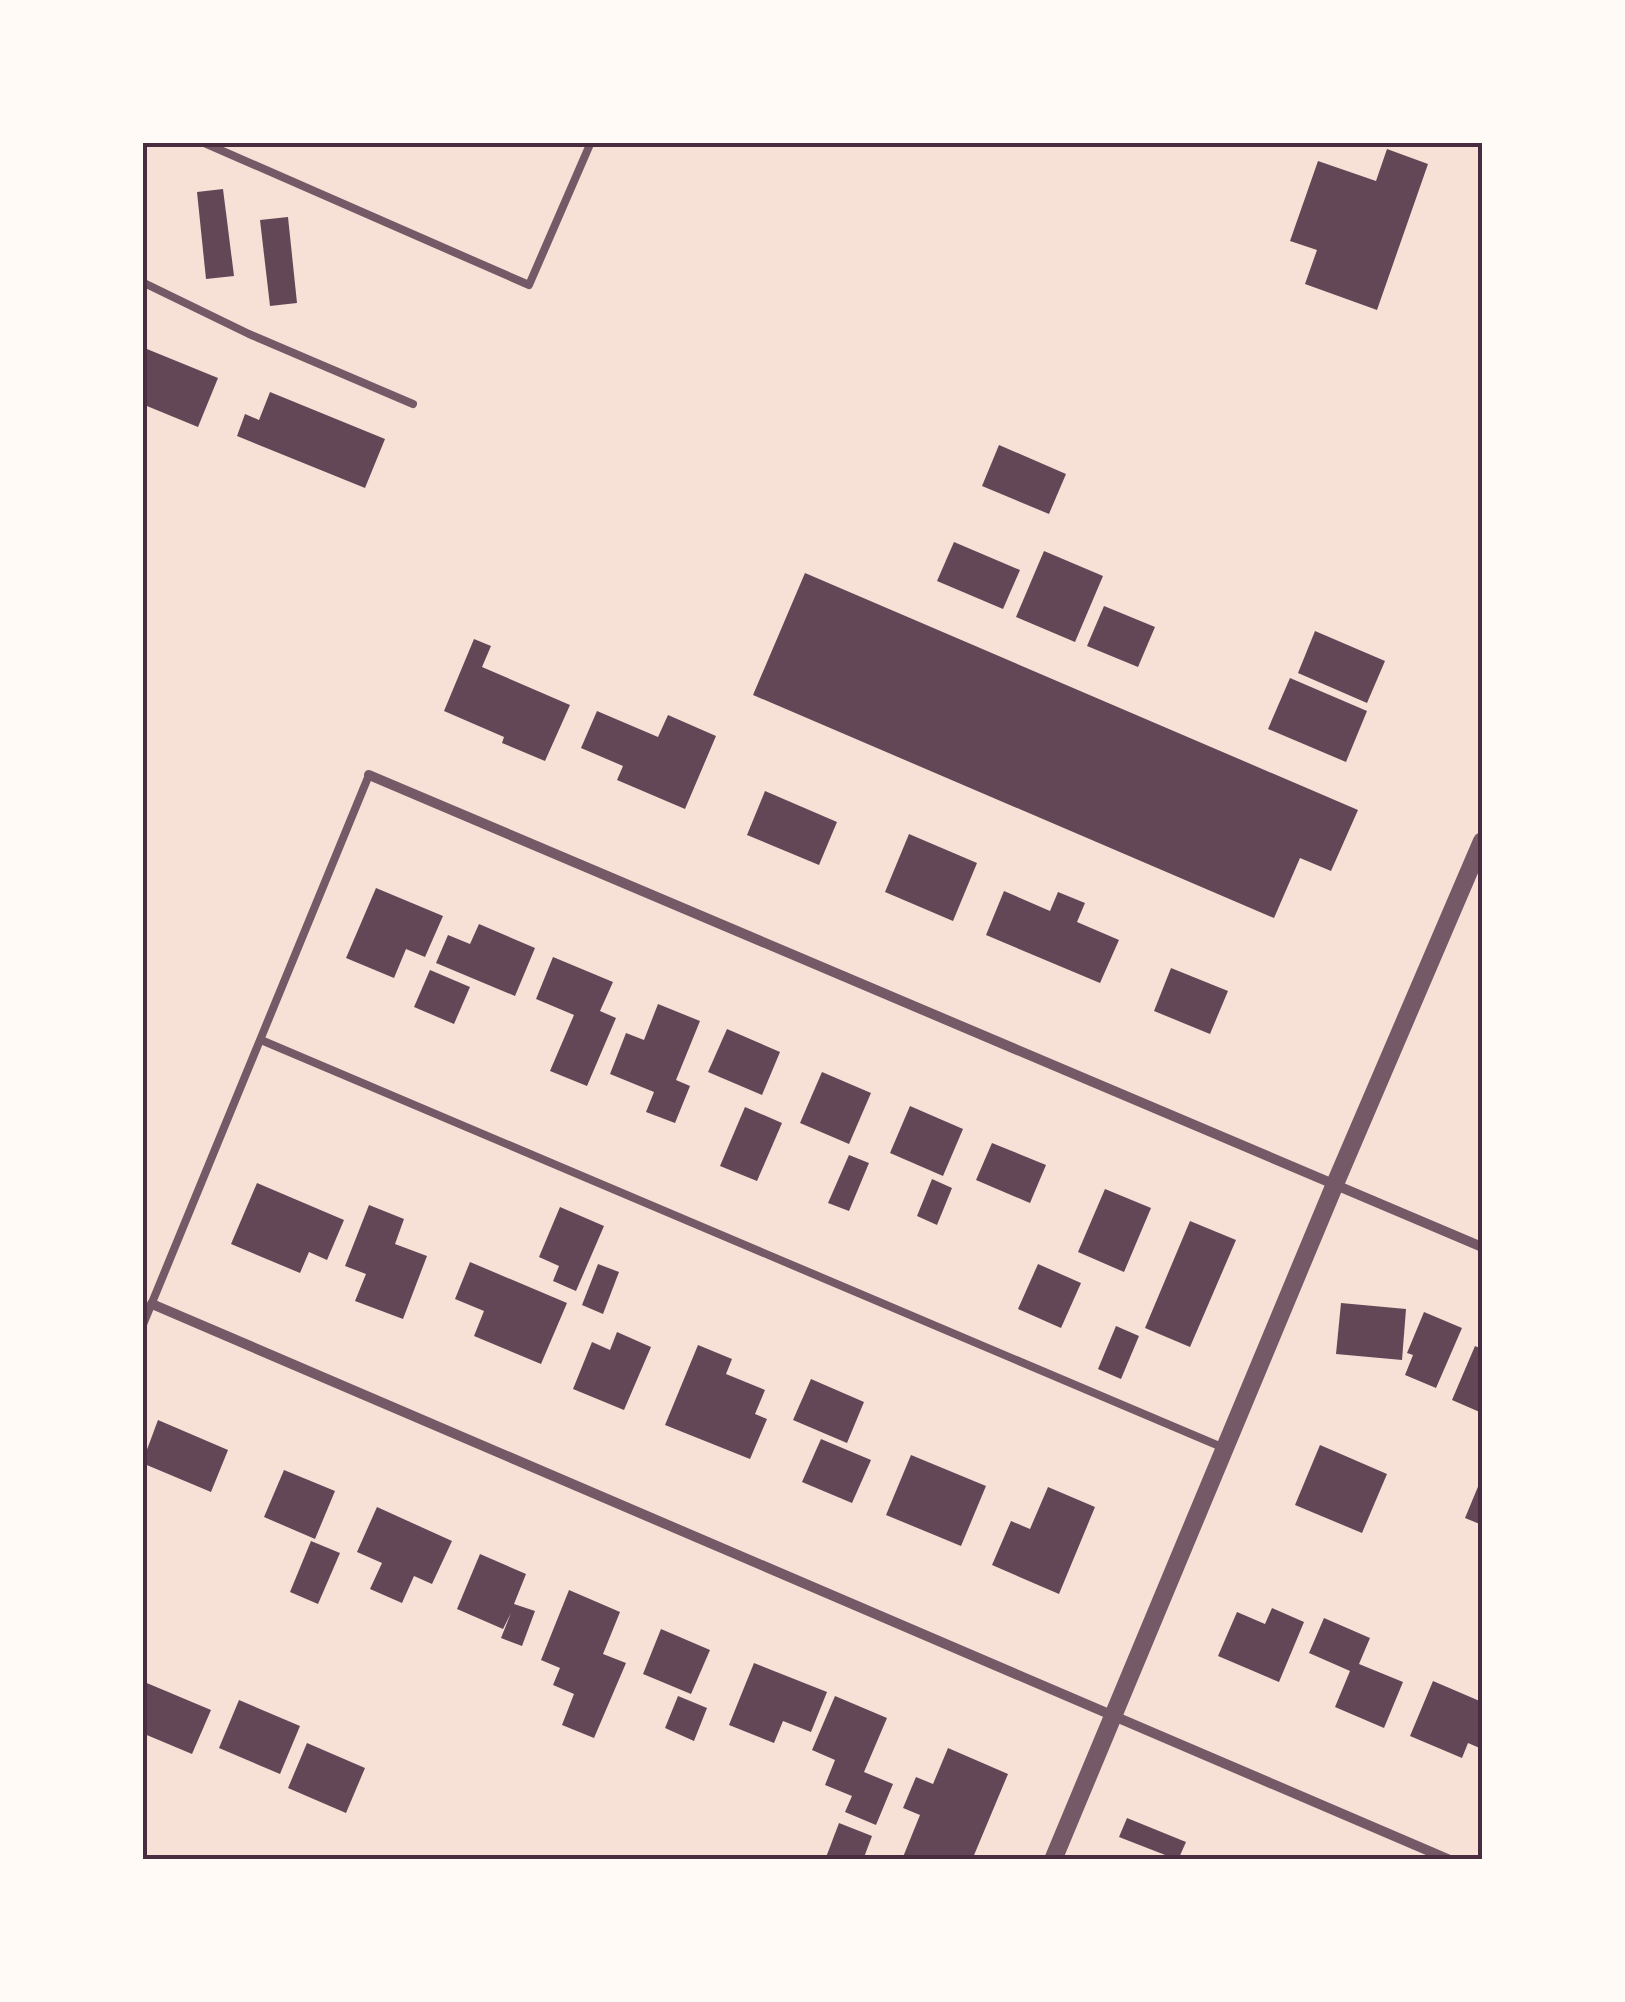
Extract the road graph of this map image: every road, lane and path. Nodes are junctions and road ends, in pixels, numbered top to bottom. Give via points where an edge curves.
1 (202, 142) edge
2 (592, 142) edge
3 (142, 282) edge
4 (412, 404) dead end
5 (369, 774) joint
6 (1482, 841) edge
7 (262, 1040) junction
8 (1335, 1184) junction
9 (1482, 1247) edge
10 (152, 1304) junction
11 (142, 1327) edge
12 (1225, 1448) junction
13 (1115, 1716) junction
14 (1053, 1860) edge
15 (1450, 1860) edge

1 - 2 lane via 529,285
3 - 4 lane
5 - 7 lane
5 - 8 street
6 - 8 street
7 - 10 lane
7 - 12 lane
8 - 9 street
8 - 12 street
10 - 11 lane
10 - 13 street
12 - 13 street
13 - 14 street
13 - 15 street

